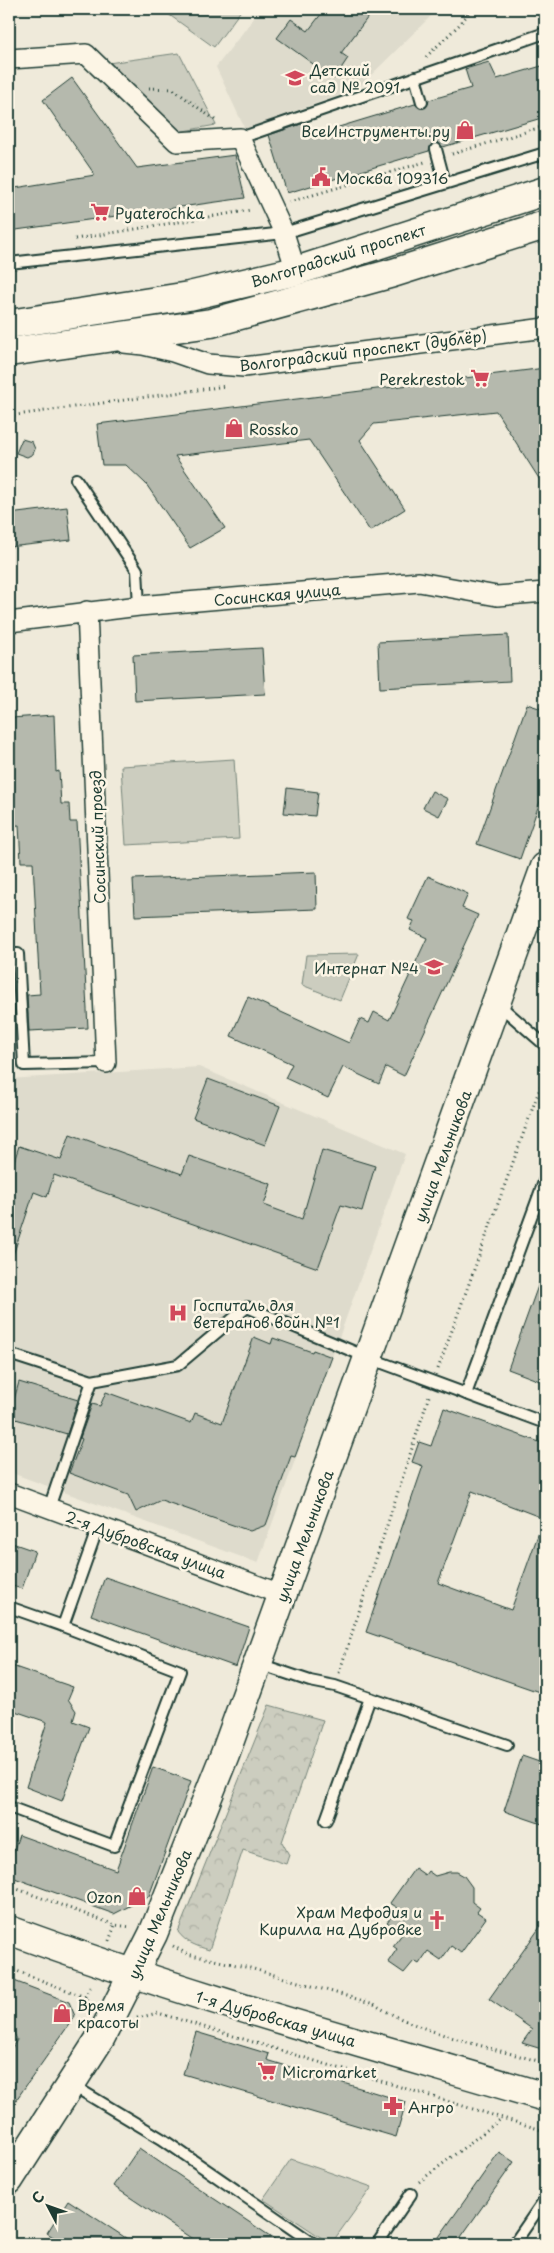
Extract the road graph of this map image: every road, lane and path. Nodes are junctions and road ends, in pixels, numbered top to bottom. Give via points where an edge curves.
1 (472, 9) edge
2 (545, 33) edge
3 (9, 59) edge
4 (415, 78) junction
5 (121, 87) junction
6 (422, 102) dead end
7 (240, 138) junction
8 (436, 149) dead end
9 (545, 153) edge
10 (445, 183) junction
11 (545, 191) edge
12 (545, 225) edge
13 (284, 234) junction
14 (9, 263) edge
15 (296, 271) junction
16 (9, 324) edge
17 (545, 328) edge
18 (93, 340) junction
19 (9, 352) edge
20 (76, 479) dead end
21 (545, 592) edge
22 (139, 606) junction
23 (87, 611) junction
24 (9, 622) edge
25 (545, 867) edge
26 (9, 954) edge
27 (496, 1003) junction
28 (545, 1045) edge
29 (106, 1063) joint
30 (545, 1179) edge
31 (9, 1354) edge
32 (369, 1358) junction
33 (92, 1381) junction
34 (466, 1394) junction
35 (545, 1423) edge
36 (9, 1493) edge
37 (49, 1508) junction
38 (98, 1527) junction
39 (283, 1595) junction
40 (9, 1607) edge
41 (63, 1626) junction
42 (258, 1664) junction
43 (370, 1698) junction
44 (507, 1745) dead end
45 (9, 1807) edge
46 (326, 1820) dead end
47 (9, 1886) edge
48 (9, 1930) edge
49 (153, 1934) junction
50 (9, 1968) edge
51 (134, 1975) junction
52 (112, 2015) junction
53 (545, 2063) edge
54 (70, 2084) junction
55 (538, 2095) edge
56 (502, 2119) junction
57 (545, 2132) edge
58 (9, 2180) edge
59 (412, 2190) joint
60 (545, 2199) edge
61 (314, 2244) edge
62 (377, 2244) edge
63 (514, 2244) edge

1 - 4 path via 433,48 420,64
2 - 4 lane
3 - 5 street via 86,54
4 - 6 lane
4 - 7 lane
5 - 7 path via 173,89
5 - 7 street via 177,142
7 - 13 street
8 - 10 lane
9 - 10 lane
10 - 13 lane
11 - 15 main road, Волгоградский проспект
12 - 18 main road, Волгоградский проспект via 360,282 211,323
13 - 14 lane
13 - 15 street
15 - 16 main road, Волгоградский проспект via 190,296
17 - 18 street, Волгоградский проспект (дублёр) via 244,367 208,364 143,345
18 - 19 main road, Волгоградский проспект
20 - 22 lane via 137,570
21 - 22 street, Сосинская улица via 497,596 419,582
22 - 23 street, Сосинская улица
23 - 24 street, Сосинская улица
23 - 29 street, Сосинский проезд
25 - 27 main road, улица Мельникова
26 - 29 lane via 18,954 24,1065
27 - 28 lane
27 - 32 main road, улица Мельникова
30 - 34 lane
31 - 33 lane
32 - 33 lane via 248,1307 178,1365
32 - 34 lane
32 - 39 main road, улица Мельникова
33 - 37 lane
34 - 35 lane
36 - 37 street, 2-я Дубровская улица
37 - 38 street, 2-я Дубровская улица
38 - 39 street, 2-я Дубровская улица
38 - 41 lane
39 - 42 main road, улица Мельникова
40 - 41 lane
41 - 45 lane via 180,1671 114,1846
42 - 43 lane
42 - 49 main road, улица Мельникова
43 - 44 lane
43 - 46 lane
47 - 49 path via 115,1925 139,1928
48 - 51 main road, 1-я Дубровская улица
49 - 51 main road, улица Мельникова
49 - 53 path via 187,1954 250,1968 374,2004 391,2015
50 - 52 path via 85,1997 91,2007
51 - 52 main road, улица Мельникова
51 - 55 main road, 1-я Дубровская улица
52 - 54 main road, улица Мельникова
52 - 56 path via 127,2021 158,2012
54 - 58 main road, улица Мельникова
54 - 61 lane via 162,2138
56 - 57 path
56 - 59 path
59 - 62 lane
60 - 63 lane

